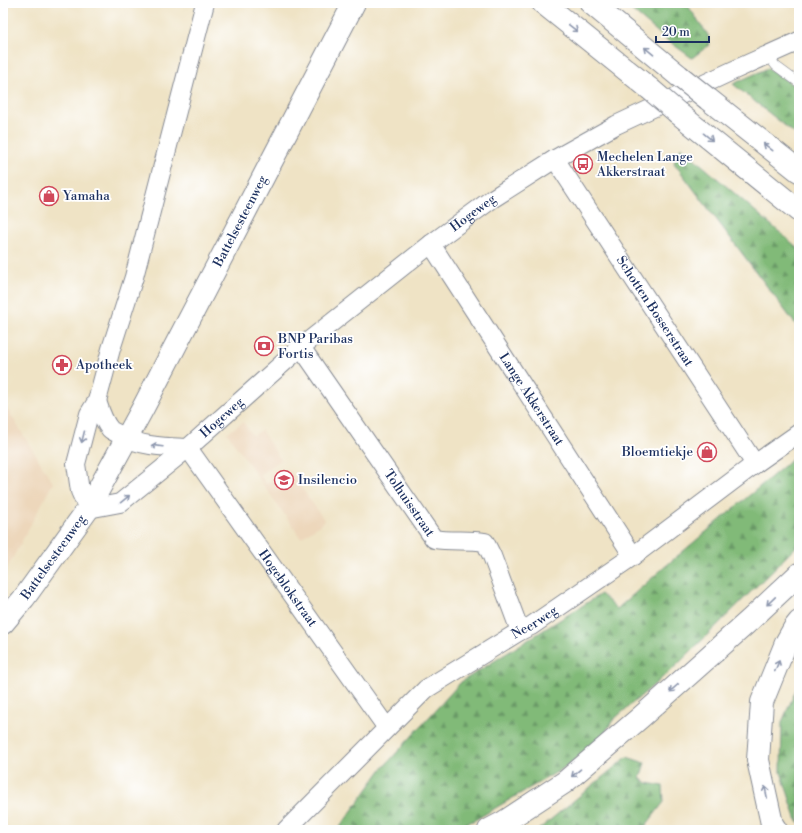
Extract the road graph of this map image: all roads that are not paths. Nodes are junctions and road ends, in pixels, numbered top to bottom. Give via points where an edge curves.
1 (205, 3) edge
2 (354, 3) edge
3 (542, 3) edge
4 (592, 3) edge
5 (799, 41) edge
6 (767, 55) junction
7 (799, 83) edge
8 (555, 159) junction
9 (799, 171) edge
10 (799, 211) edge
11 (431, 244) junction
12 (301, 347) junction
13 (97, 401) junction
14 (799, 433) edge
15 (126, 439) junction
16 (188, 448) junction
17 (755, 464) junction
18 (88, 509) junction
19 (633, 556) junction
20 (799, 574) edge
21 (3, 622) edge
22 (799, 622) edge
23 (520, 631) junction
24 (387, 728) junction
25 (286, 830) edge
26 (489, 830) edge
27 (776, 830) edge

1 - 13 street, Battelsesteenweg via 134,277
2 - 15 main road, Battelsesteenweg
3 -> 10 main road, bridge
9 -> 4 main road, bridge
5 - 6 street, Hogeweg
6 - 7 lane via 776,66
6 - 8 street, Hogeweg via 616,126
8 - 11 street, Hogeweg via 492,199
8 - 17 street, Schotten Bosserstraat
11 - 12 street, Hogeweg
11 - 19 street, Lange Akkerstraat
12 - 16 street, Hogeweg
12 - 23 street, Tolhuisstraat via 434,539 485,542
13 - 15 street via 111,430
13 -> 18 street, Battelsesteenweg via 89,414 76,464 80,491
14 - 17 street, Neerweg
16 -> 15 street, Hogeweg via 158,447
15 - 18 main road, Battelsesteenweg
18 -> 16 street, Hogeweg via 120,503
16 - 24 street, Hogeblokstraat
17 - 19 street, Neerweg
18 - 21 main road, Battelsesteenweg via 24,598
19 - 23 street, Neerweg
20 -> 26 main road via 647,712 565,782
27 -> 22 main road via 772,824 758,760 762,702 786,644
23 - 24 street, Neerweg via 426,689
24 - 25 street, Neerweg

